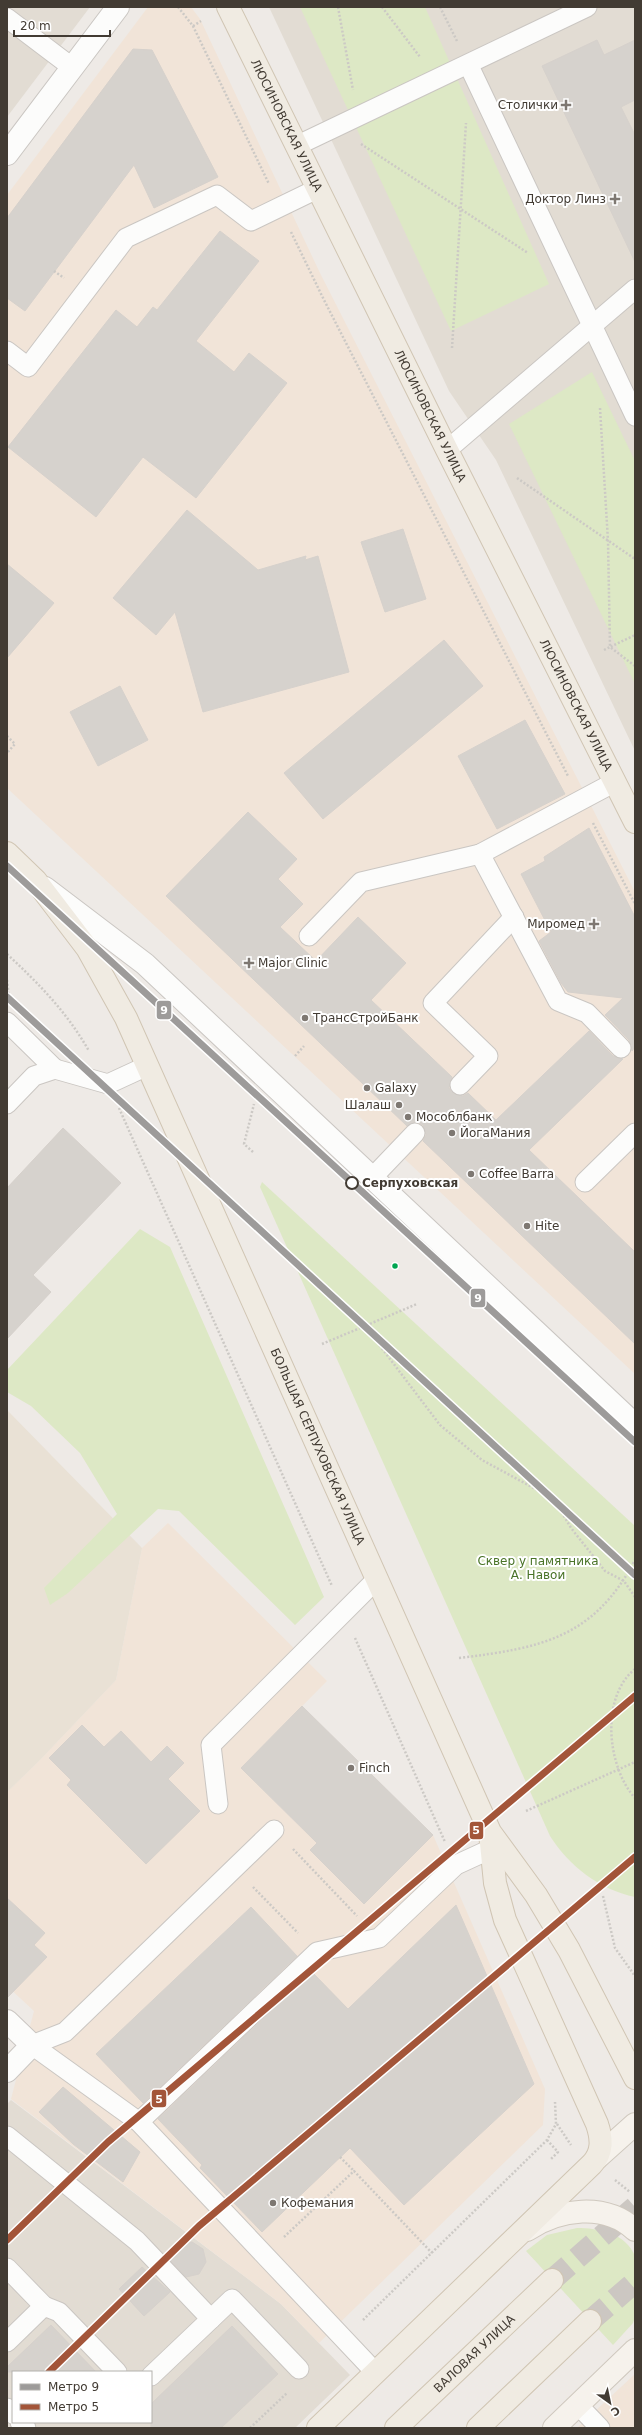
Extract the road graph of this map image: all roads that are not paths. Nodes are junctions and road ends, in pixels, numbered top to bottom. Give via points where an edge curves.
1 (118, 7) edge
2 (228, 7) edge
3 (587, 7) edge
4 (7, 18) edge
5 (469, 66) junction
6 (73, 68) junction
7 (296, 146) junction
8 (7, 154) edge
9 (317, 189) junction
10 (635, 289) edge
11 (592, 325) junction
12 (7, 351) edge
13 (635, 416) edge
14 (447, 450) junction
15 (615, 782) junction
16 (635, 822) edge
17 (7, 853) edge
18 (480, 854) junction
19 (36, 881) junction
20 (514, 918) junction
21 (309, 936) dead end
22 (7, 1022) edge
23 (621, 1048) dead end
24 (147, 1066) junction
25 (55, 1069) junction
26 (460, 1085) dead end
27 (7, 1104) edge
28 (415, 1133) dead end
29 (635, 1133) edge
30 (372, 1178) junction
31 (585, 1182) dead end
32 (635, 1425) edge
33 (377, 1579) junction
34 (218, 1804) dead end
35 (274, 1830) road end
36 (492, 1840) junction
37 (7, 2021) edge
38 (32, 2045) junction
39 (7, 2071) edge
40 (635, 2078) edge
41 (138, 2122) junction
42 (635, 2124) edge
43 (7, 2136) edge
44 (598, 2158) junction
45 (635, 2230) edge
46 (515, 2239) junction
47 (7, 2268) edge
48 (552, 2280) tunnel mouth
49 (44, 2306) junction
50 (211, 2319) junction
51 (590, 2321) tunnel mouth
52 (7, 2342) edge
53 (634, 2353) edge
54 (299, 2369) dead end
55 (116, 2371) edge
56 (376, 2373) junction
57 (152, 2375) edge
58 (578, 2405) junction
59 (318, 2428) edge
60 (396, 2428) edge
61 (478, 2428) edge
62 (554, 2428) edge
63 (600, 2428) edge

1 - 6 street
2 - 7 main road, ЛЮСИНОВСКАЯ УЛИЦА
3 - 5 lane
4 - 6 lane
5 - 7 lane
5 - 11 lane
6 - 8 street
7 - 9 main road, ЛЮСИНОВСКАЯ УЛИЦА
9 - 12 lane via 251,221 216,195 126,238 28,367
9 - 14 main road, ЛЮСИНОВСКАЯ УЛИЦА
10 - 11 lane
11 - 13 lane
11 - 14 lane
14 - 15 main road, ЛЮСИНОВСКАЯ УЛИЦА
15 - 16 main road, ЛЮСИНОВСКАЯ УЛИЦА
15 - 18 lane
17 - 19 main road, БОЛЬШАЯ СЕРПУХОВСКАЯ УЛИЦА
18 - 20 lane
18 - 21 lane via 361,882
19 - 24 main road, БОЛЬШАЯ СЕРПУХОВСКАЯ УЛИЦА via 87,948 126,1018
19 - 30 street via 145,964
20 - 23 lane via 558,1001 587,1013
20 - 26 lane via 433,1004 488,1056
22 - 25 lane
24 - 25 lane via 108,1084
24 - 33 main road, БОЛЬШАЯ СЕРПУХОВСКАЯ УЛИЦА
25 - 27 lane via 34,1076
28 - 30 lane
29 - 31 lane
30 - 32 street
33 - 34 lane via 211,1745
33 - 36 main road, БОЛЬШАЯ СЕРПУХОВСКАЯ УЛИЦА
35 - 38 lane via 65,2032
36 - 40 main road, БОЛЬШАЯ СЕРПУХОВСКАЯ УЛИЦА via 536,1895 569,1950
36 - 41 lane via 456,1865 379,1938 317,1952
36 - 44 main road via 495,1883 505,1920 597,2124 601,2146
37 - 38 street
38 - 39 street
38 - 41 lane
41 - 56 lane
42 - 44 main road
43 - 50 lane via 137,2241
44 - 46 main road
45 - 46 main road via 611,2216 578,2211 538,2222
46 - 56 main road
47 - 49 lane
48 - 60 main road, ВАЛОВАЯ УЛИЦА
49 - 52 lane
49 - 55 lane via 59,2312
50 - 54 lane via 232,2299
50 - 57 lane
51 - 61 main road
53 - 58 main road
56 - 59 main road
58 - 62 main road
58 - 63 lane

